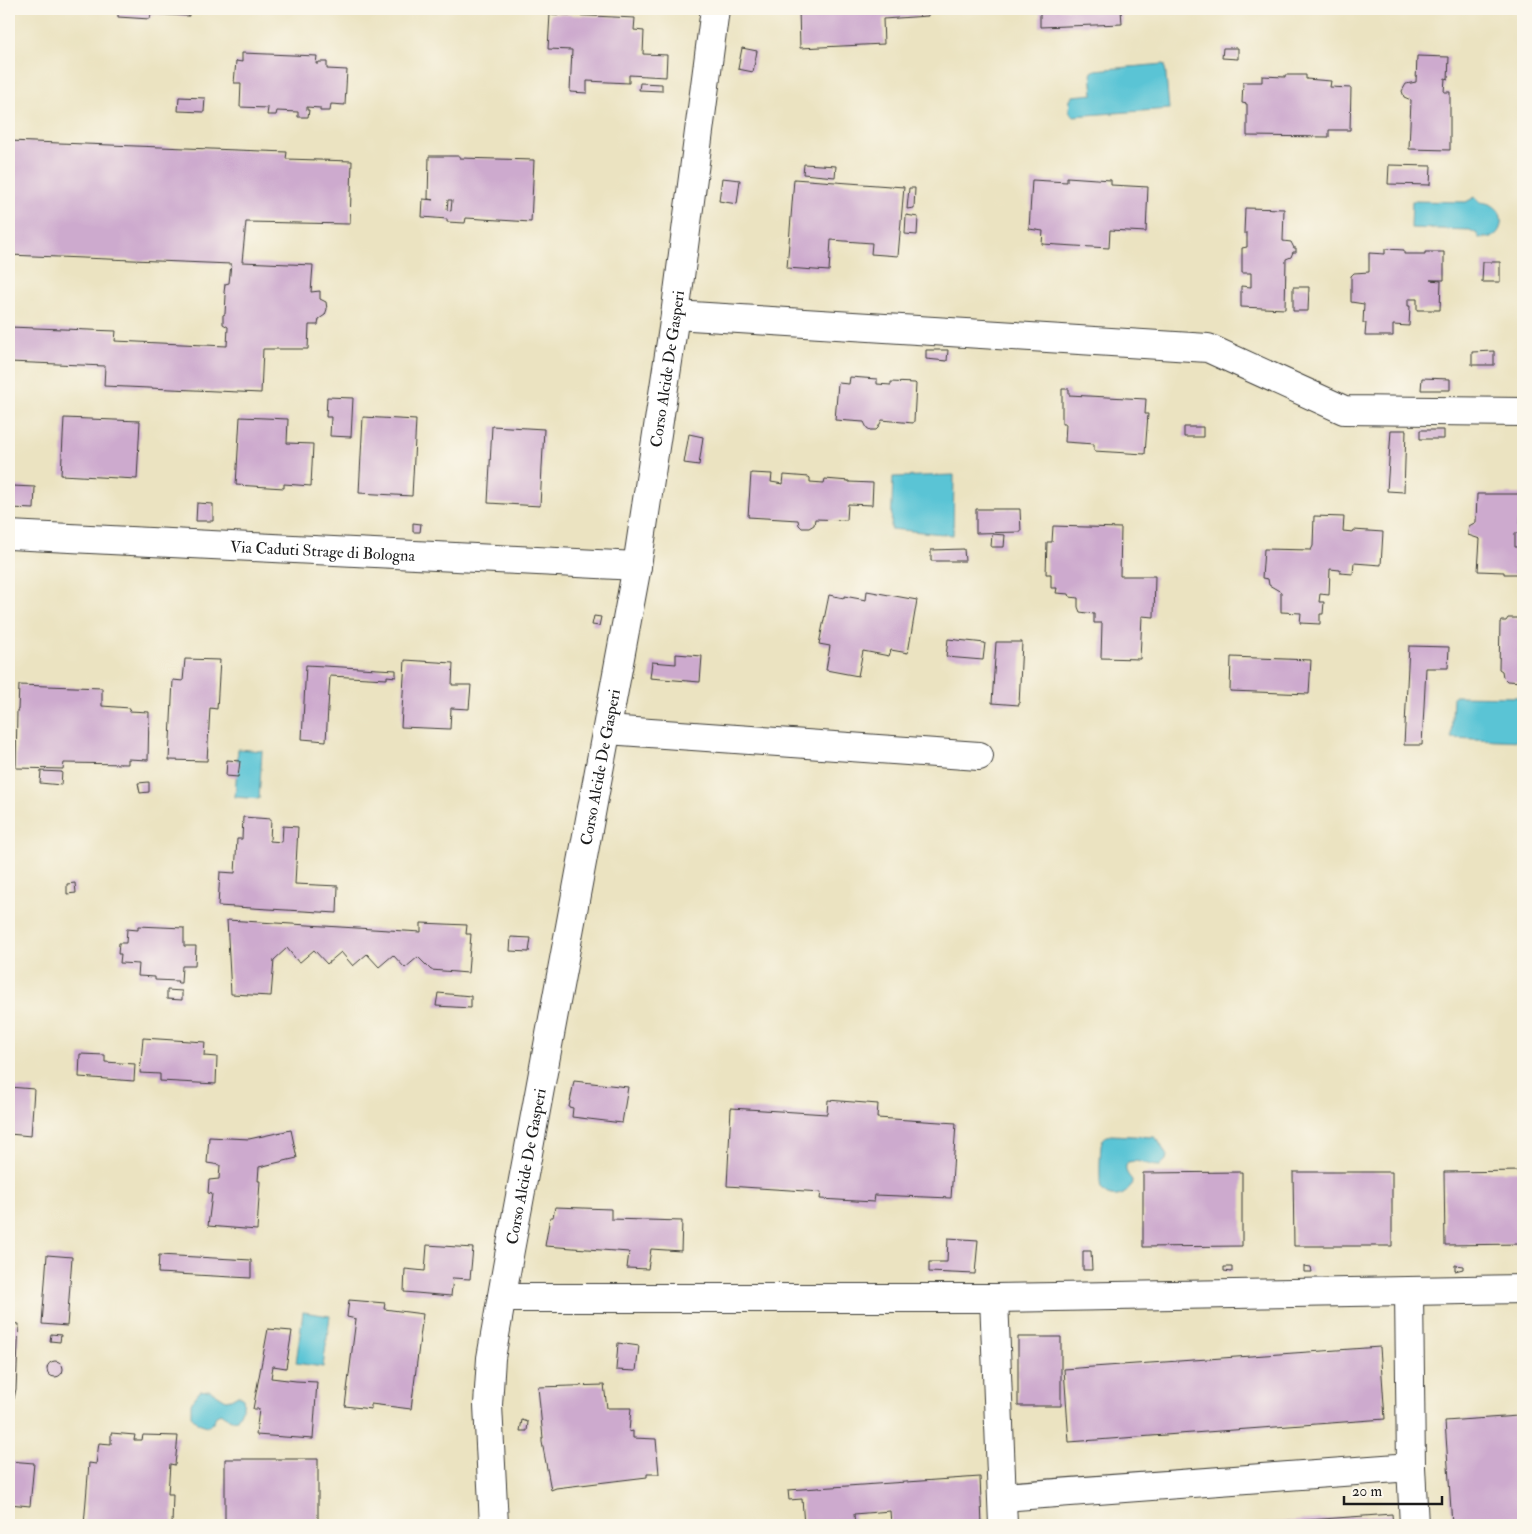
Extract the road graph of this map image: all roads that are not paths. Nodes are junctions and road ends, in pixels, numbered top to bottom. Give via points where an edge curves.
1 (714, 9) edge
2 (675, 315) junction
3 (1523, 412) edge
4 (9, 535) edge
5 (637, 566) junction
6 (607, 730) junction
7 (979, 756) dead end
8 (1523, 1289) edge
9 (1409, 1292) junction
10 (502, 1298) junction
11 (994, 1298) junction
12 (1410, 1467) junction
13 (1002, 1496) junction
14 (494, 1525) edge
15 (1003, 1525) edge
16 (1414, 1525) edge

1 - 2 street, Corso Alcide De Gasperi
2 - 3 street via 1208,348 1344,410
2 - 5 street, Corso Alcide De Gasperi
4 - 5 street, Via Caduti Strage di Bologna
5 - 6 street, Corso Alcide De Gasperi
6 - 7 street
6 - 10 street, Corso Alcide De Gasperi
8 - 9 street
9 - 11 street
9 - 12 street
10 - 11 street
10 - 14 street, Corso Alcide De Gasperi via 491,1358 488,1405
11 - 13 street
12 - 13 street
12 - 16 street
13 - 15 street

